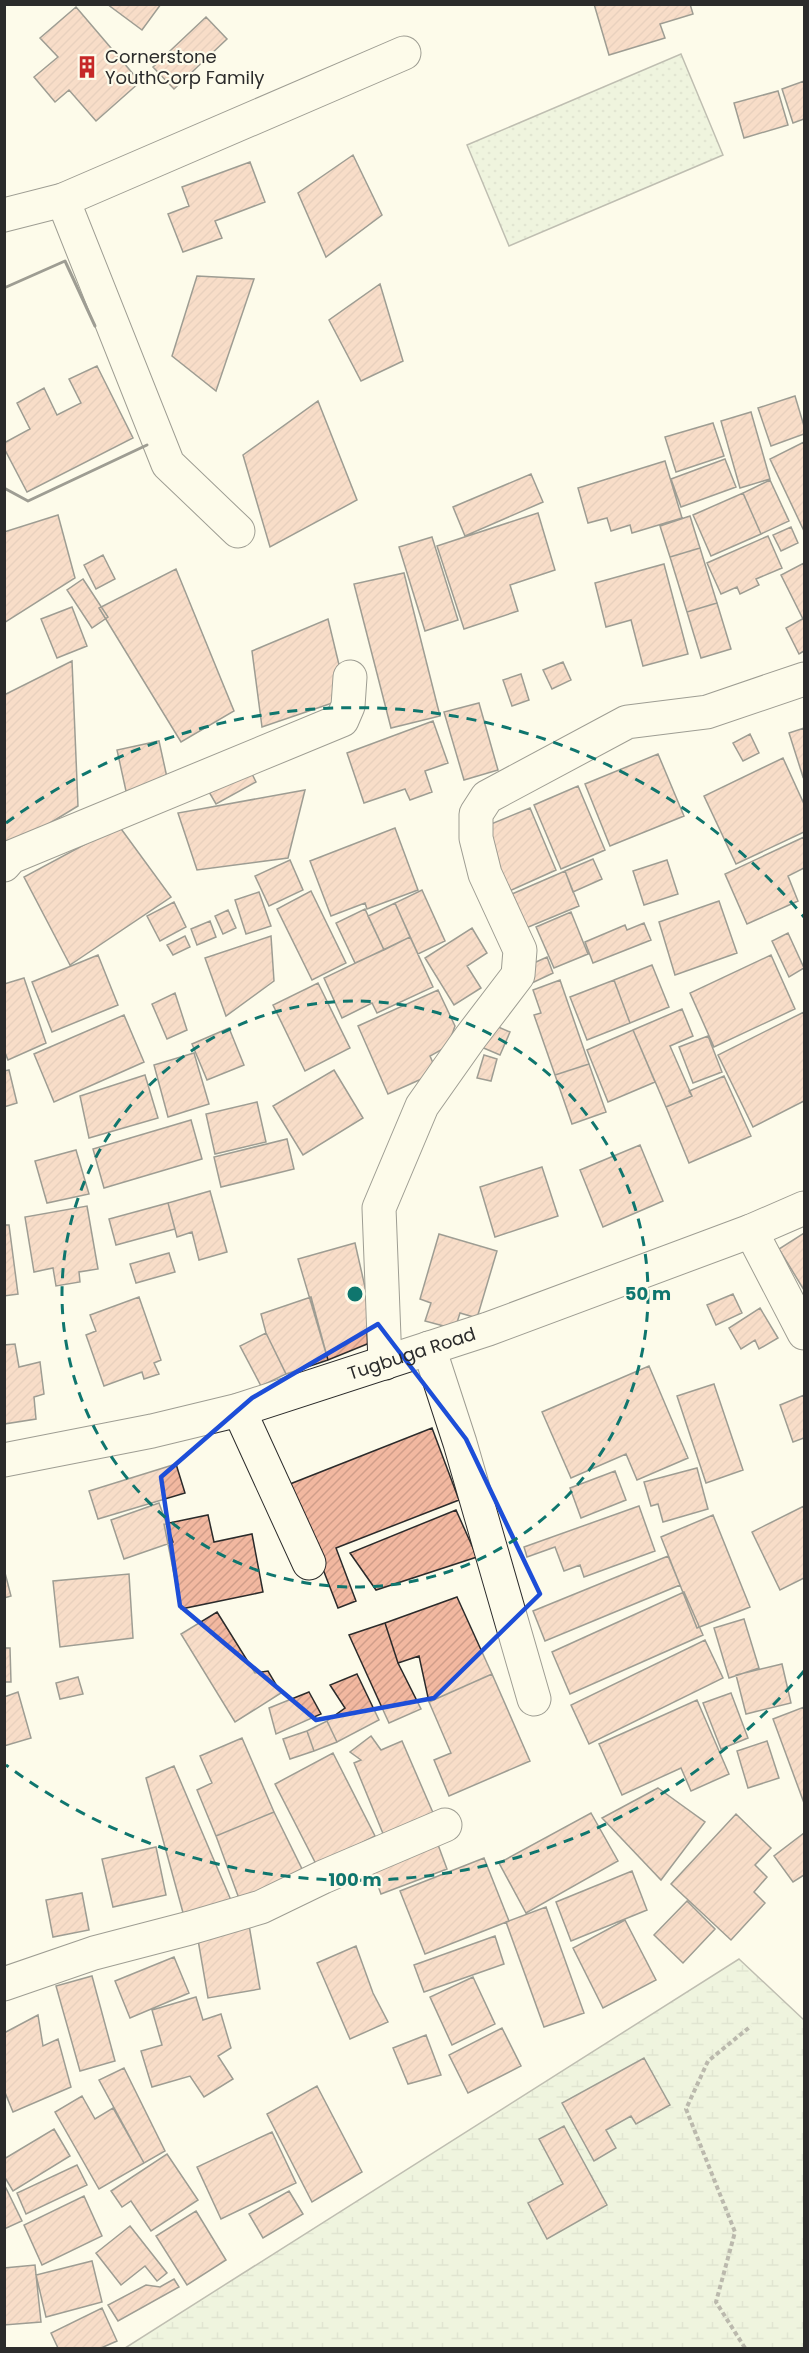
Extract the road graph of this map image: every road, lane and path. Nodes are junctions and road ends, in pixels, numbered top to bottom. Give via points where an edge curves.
1 (404, 53) dead end
2 (63, 200) junction
3 (4, 215) edge
4 (238, 531) dead end
5 (350, 677) dead end
6 (804, 679) edge
7 (4, 865) edge
8 (804, 1208) edge
9 (751, 1232) junction
10 (804, 1333) edge
11 (429, 1348) junction
12 (385, 1363) junction
13 (238, 1410) junction
14 (4, 1460) edge
15 (309, 1563) dead end
16 (534, 1699) dead end
17 (445, 1824) dead end
18 (4, 1984) edge
19 (751, 2026) dead end
20 (744, 2349) edge

1 - 2 street
2 - 3 street
2 - 4 street via 168,464
5 - 7 street via 348,706 342,720 11,857
6 - 12 street via 707,712 627,722 487,797 476,814 476,838 485,874 520,951 518,975 422,1106 379,1208
8 - 9 street, Tugbuga Road
9 - 10 street
9 - 11 street, Tugbuga Road
11 - 12 street, Tugbuga Road
11 - 16 street
12 - 13 street, Tugbuga Road
13 - 14 street, Tugbuga Road
13 - 15 street
17 - 18 street via 261,1906 94,1953
19 - 20 path via 708,2061 686,2109 735,2232 716,2302

